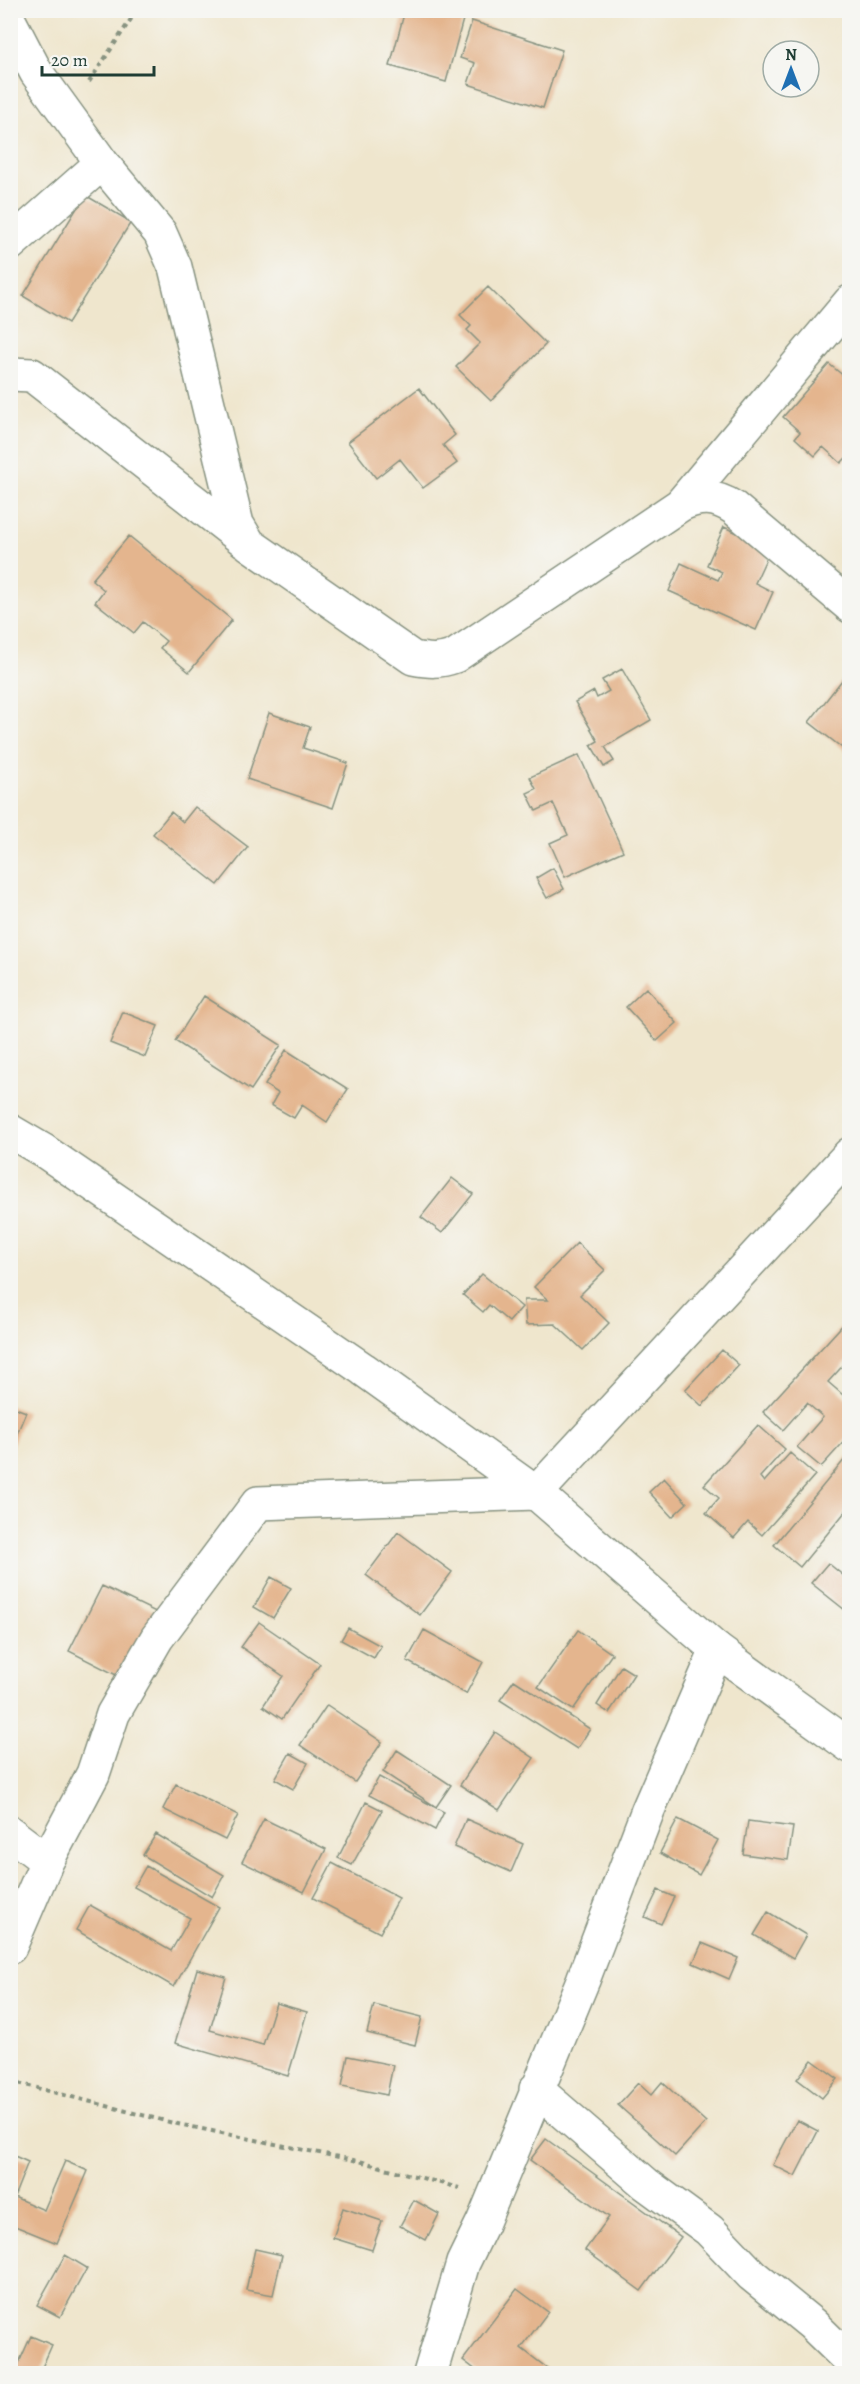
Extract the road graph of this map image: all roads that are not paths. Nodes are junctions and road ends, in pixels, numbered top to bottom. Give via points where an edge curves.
1 (10, 22) edge
2 (102, 164) junction
3 (10, 244) edge
4 (849, 302) edge
5 (10, 374) edge
6 (680, 505) junction
7 (249, 544) junction
8 (849, 606) edge
9 (10, 1131) edge
10 (849, 1154) edge
11 (536, 1493) junction
12 (717, 1650) junction
13 (849, 1746) edge
14 (10, 1833) edge
15 (47, 1861) junction
16 (10, 1947) edge
17 (536, 2089) junction
18 (849, 2361) edge
19 (430, 2373) edge

1 - 2 street via 36,72
2 - 3 street
2 - 7 street via 160,233 175,267 237,524
4 - 6 street
5 - 7 street via 32,375
6 - 7 street via 441,662 413,658
6 - 8 street via 707,497 725,502
9 - 11 street via 363,1369
10 - 11 street
11 - 12 street
11 - 15 street via 258,1503 157,1638 113,1714 93,1774
12 - 13 street
12 - 17 street
14 - 15 street
15 - 16 street
17 - 18 street via 646,2184 709,2230 752,2275 812,2324
17 - 19 street via 463,2264

